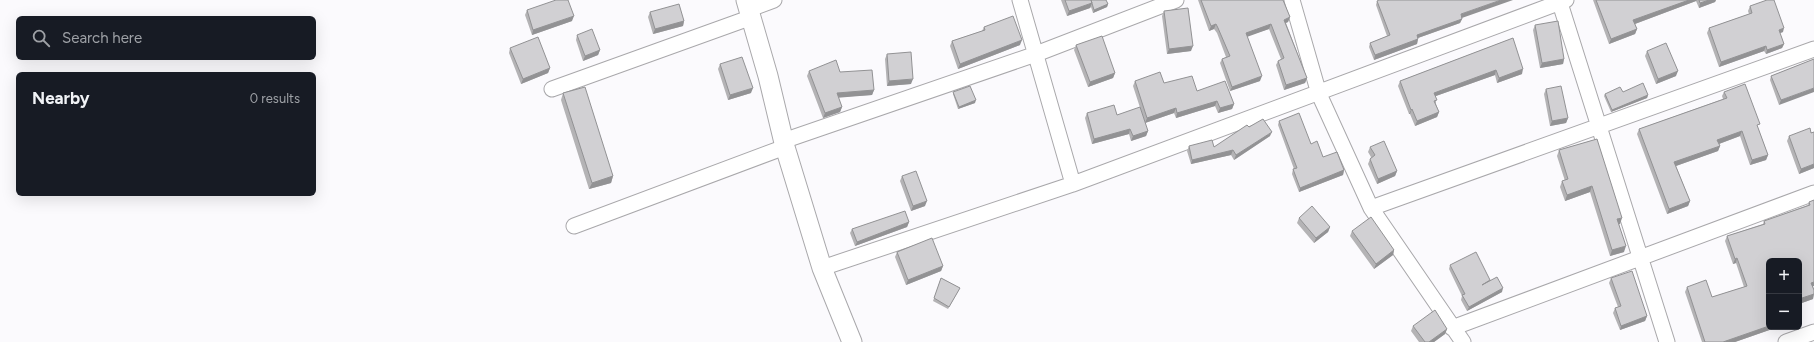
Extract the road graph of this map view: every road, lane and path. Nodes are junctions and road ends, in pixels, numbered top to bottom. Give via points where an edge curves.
1 (774, 0) edge
2 (1020, 0) edge
3 (1176, 0) edge
4 (1292, 0) edge
5 (1562, 1) edge
6 (749, 9) edge
7 (1814, 49) edge
8 (1036, 54) junction
9 (552, 89) dead end
10 (1319, 94) junction
11 (1598, 126) junction
12 (784, 144) junction
13 (1073, 184) junction
14 (1814, 193) edge
15 (1371, 208) junction
16 (574, 226) dead end
17 (1641, 258) junction
18 (822, 268) junction
19 (1452, 328) junction
20 (1814, 332) edge
21 (852, 342) edge
22 (1463, 342) edge
23 (1667, 342) edge
24 (1786, 342) edge

1 - 6 street
2 - 8 street
3 - 8 street
4 - 10 street
5 - 10 street
5 - 11 street
6 - 9 street
6 - 12 street
7 - 11 street
8 - 12 street
8 - 13 street
10 - 13 street
10 - 15 street
11 - 15 street
11 - 17 street
12 - 16 street
12 - 18 street
13 - 18 street
14 - 17 street
15 - 19 street
17 - 19 street
17 - 23 street
18 - 21 street
19 - 22 street
20 - 24 street

